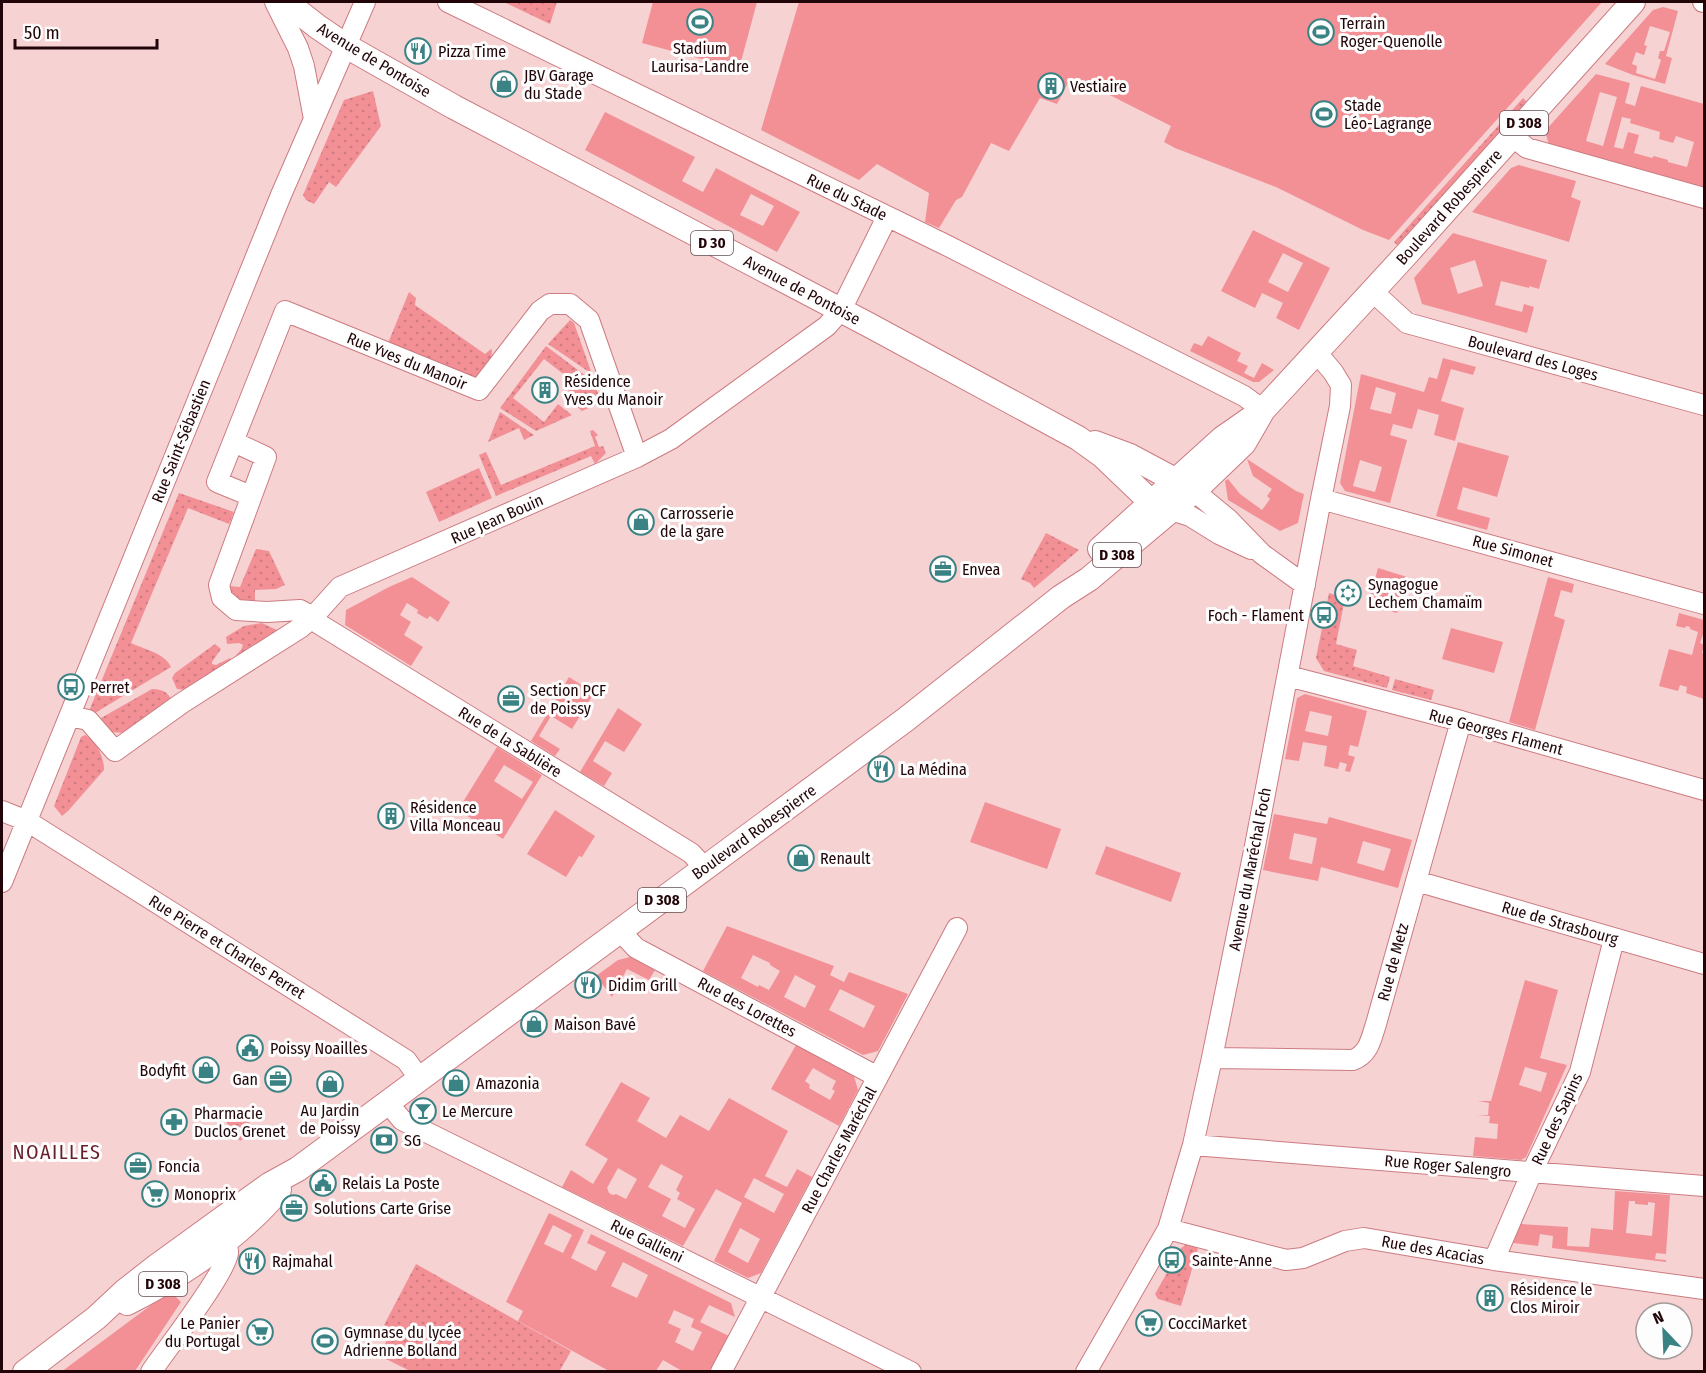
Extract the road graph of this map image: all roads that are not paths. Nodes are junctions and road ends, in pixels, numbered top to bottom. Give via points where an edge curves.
1 (275, 2) edge
2 (286, 2) edge
3 (365, 2) edge
4 (448, 2) edge
5 (1633, 2) edge
6 (346, 46) junction
7 (314, 119) junction
8 (1512, 136) junction
9 (1704, 198) edge
10 (887, 217) junction
11 (1372, 291) junction
12 (841, 310) junction
13 (1317, 353) junction
14 (1704, 405) edge
15 (1263, 410) junction
16 (1078, 438) junction
17 (234, 442) junction
18 (637, 457) junction
19 (1185, 486) junction
20 (251, 496) junction
21 (1321, 499) junction
22 (1162, 507) junction
23 (1262, 554) junction
24 (1305, 585) junction
25 (1704, 604) edge
26 (314, 617) junction
27 (1288, 676) junction
28 (70, 716) junction
29 (1461, 721) junction
30 (1704, 790) edge
31 (2, 811) edge
32 (27, 821) junction
33 (705, 868) junction
34 (1416, 881) junction
35 (2, 882) edge
36 (957, 927) dead end
37 (620, 931) junction
38 (1614, 939) junction
39 (1704, 964) edge
40 (1212, 1058) junction
41 (878, 1077) junction
42 (420, 1079) junction
43 (388, 1103) junction
44 (1192, 1145) junction
45 (1532, 1172) junction
46 (1704, 1186) edge
47 (1168, 1229) junction
48 (219, 1233) junction
49 (188, 1256) junction
50 (1494, 1260) junction
51 (1704, 1289) edge
52 (760, 1297) junction
53 (203, 1298) junction
54 (25, 1371) edge
55 (151, 1371) edge
56 (721, 1371) edge
57 (911, 1371) edge
58 (1086, 1371) edge

1 - 7 street via 301,56
2 - 6 main road, Avenue de Pontoise / D 30
3 - 6 street, Rue Saint-Sébastien
4 - 10 street, Rue du Stade
5 - 8 main road, Boulevard Robespierre / D 308
6 - 7 street, Rue Saint-Sébastien
6 - 12 main road, Avenue de Pontoise / D 30
7 - 28 street, Rue Saint-Sébastien
8 - 9 street via 1527,148
8 - 11 main road, Boulevard Robespierre / D 308
10 - 12 street, Rue Jean Bouin
10 - 15 street, Rue du Stade via 1244,396
11 - 13 main road, Boulevard Robespierre / D 308
11 - 14 street, Boulevard des Loges via 1407,323
12 - 16 main road, Avenue de Pontoise / D 30
12 - 18 street, Rue Jean Bouin via 816,335 739,391 671,439
13 - 15 main road, Boulevard Robespierre
13 - 21 street, Avenue du Maréchal Foch via 1338,379 1342,394
15 - 19 main road, Boulevard Robespierre via 1223,438
16 - 19 main road via 1115,449
16 - 22 main road, Avenue de Pontoise / D 30
17 - 18 street, Rue Yves du Manoir via 285,311 479,390 540,310 550,304 570,304 589,320
17 - 20 street via 266,457
17 - 20 street, Rue Yves du Manoir via 217,482
18 - 26 street, Rue Jean Bouin via 340,587
19 - 22 main road, Boulevard Robespierre
19 - 23 street via 1218,509
20 - 26 street via 219,585 222,598 236,610 300,610
21 - 24 street, Avenue du Maréchal Foch
21 - 25 street, Rue Simonet
22 - 23 street via 1190,516
22 - 33 main road, Boulevard Robespierre / D 308 via 1091,557 1061,597 906,720
23 - 24 street
24 - 27 street, Avenue du Maréchal Foch
26 - 28 street, Rue Jean Bouin via 182,702 115,751 88,720
26 - 33 street, Rue de la Sablière via 319,624 690,853
27 - 29 street, Rue Georges Flament
27 - 40 street, Avenue du Maréchal Foch
28 - 32 street, Rue Saint-Sébastien
29 - 30 street, Rue Georges Flament
29 - 34 street, Rue de Metz
31 - 32 street, Rue Pierre et Charles Perret
32 - 35 street, Rue Saint-Sébastien
32 - 42 street, Rue Pierre et Charles Perret via 406,1060
33 - 37 main road, Boulevard Robespierre / D 308
34 - 38 street, Rue de Strasbourg
34 - 40 street, Rue de Metz via 1376,1024 1360,1058
36 - 41 street, Rue Charles Maréchal
37 - 41 street, Rue des Lorettes via 636,948
37 - 42 main road, Boulevard Robespierre / D 308
38 - 39 street, Rue de Strasbourg
38 - 45 street, Rue des Sapins via 1580,1072
40 - 44 street, Avenue du Maréchal Foch
41 - 52 street, Rue Charles Maréchal
42 - 43 main road, Boulevard Robespierre / D 308
43 - 48 main road, Boulevard Robespierre / D 308 via 298,1169 258,1213
43 - 52 street, Rue Gallieni via 402,1120
44 - 45 street, Rue Roger Salengro
44 - 47 street, Avenue du Maréchal Foch
45 - 46 street, Rue Roger Salengro
45 - 50 street, Rue des Sapins
47 - 50 street, Rue des Acacias via 1286,1260 1364,1238
47 - 58 street, Avenue du Maréchal Foch
48 - 49 main road, Boulevard Robespierre / D 308
48 - 53 street via 228,1254
49 - 53 street via 201,1279
49 - 54 main road, Boulevard Robespierre / D 308 via 149,1292 96,1318
50 - 51 street, Rue des Acacias
52 - 56 street, Rue Charles Maréchal
52 - 57 street, Rue Gallieni
53 - 55 street

